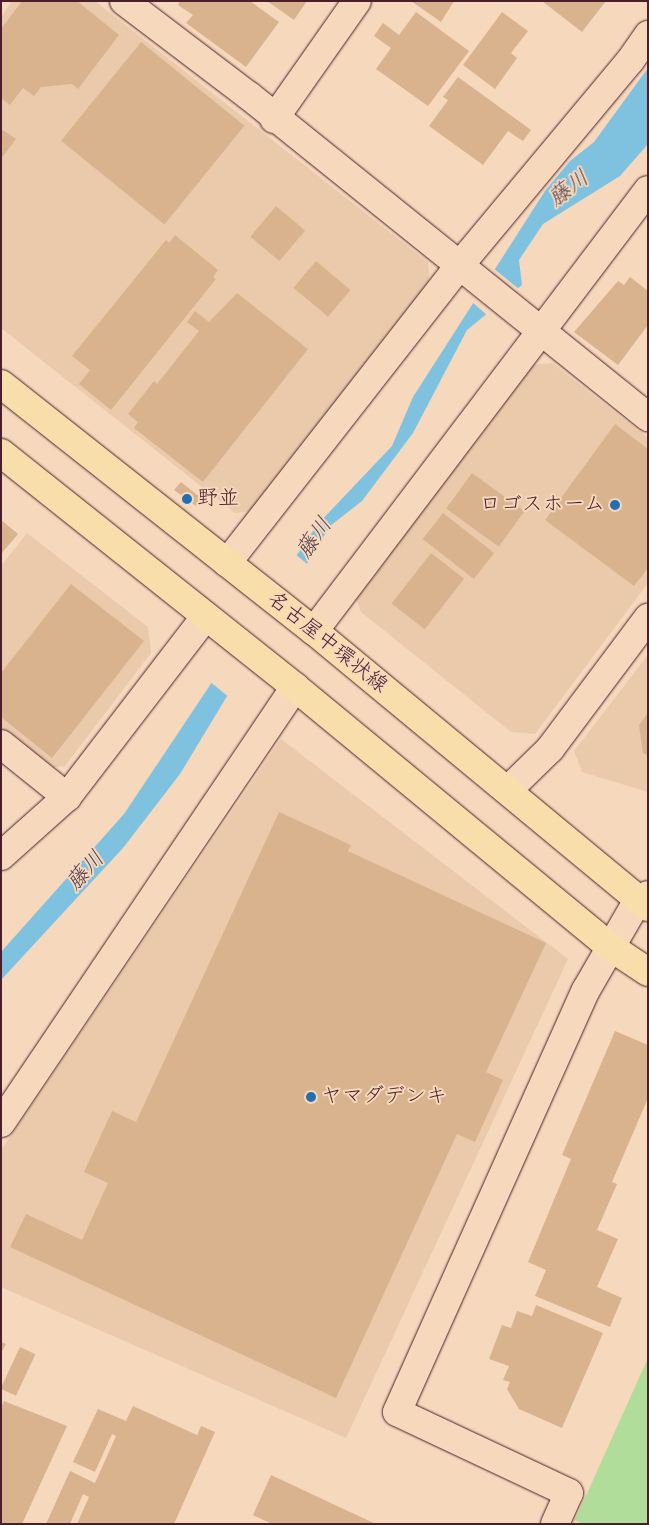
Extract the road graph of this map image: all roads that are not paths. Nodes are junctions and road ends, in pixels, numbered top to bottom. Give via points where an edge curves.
1 (124, 1) edge
2 (357, 1) edge
3 (648, 35) edge
4 (274, 119) junction
5 (648, 190) edge
6 (466, 272) junction
7 (534, 328) junction
8 (1, 384) edge
9 (648, 416) edge
10 (1, 453) edge
11 (235, 570) junction
12 (648, 618) edge
13 (210, 621) junction
14 (311, 629) junction
15 (287, 681) junction
16 (1, 744) edge
17 (508, 790) junction
18 (67, 797) junction
19 (1, 856) edge
20 (644, 900) edge
21 (612, 948) junction
22 (648, 972) edge
23 (1, 1123) edge
24 (555, 1524) edge

1 - 4 street via 248,95
2 - 4 street
3 - 6 street
4 - 6 street
5 - 7 street
6 - 7 street
6 - 11 street
7 - 9 street
7 - 14 street
8 - 11 main road, 名古屋中環状線
10 - 13 main road
11 - 14 main road, 名古屋中環状線
12 - 17 street via 550,749
13 - 15 main road
13 - 18 street
14 - 17 main road, 名古屋中環状線
15 - 21 main road
15 - 23 street
16 - 18 street
17 - 20 main road, 名古屋中環状線
18 - 19 street
20 - 21 street
21 - 22 main road
21 - 24 street via 586,990 397,1412 569,1493

